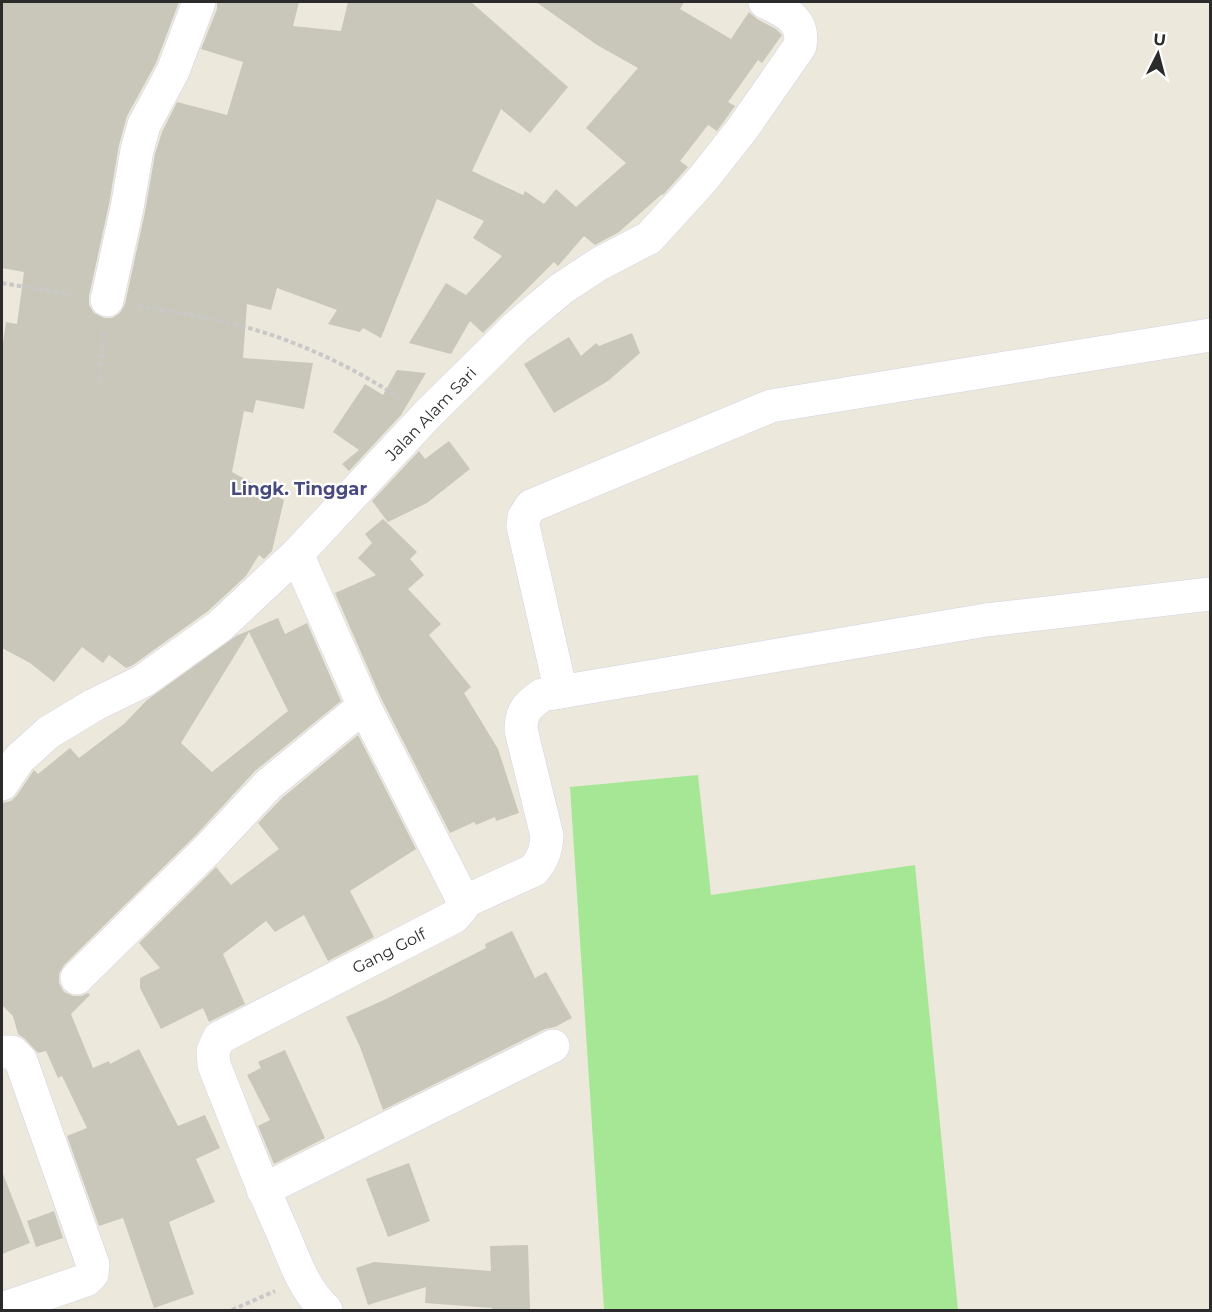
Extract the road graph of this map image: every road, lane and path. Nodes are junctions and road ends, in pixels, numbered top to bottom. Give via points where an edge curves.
1 (199, 2) edge
2 (773, 5) edge
3 (2, 283) edge
4 (107, 300) junction
5 (1210, 335) edge
6 (99, 381) dead end
7 (427, 415) junction
8 (297, 554) junction
9 (1210, 594) edge
10 (561, 692) junction
11 (364, 706) junction
12 (2, 784) edge
13 (464, 902) junction
14 (77, 978) dead end
15 (553, 1046) dead end
16 (2, 1052) edge
17 (264, 1190) junction
18 (315, 1297) edge
19 (2, 1309) edge
20 (232, 1311) edge

1 - 4 street via 173,71 144,126
2 - 7 street, Jalan Alam Sari via 800,27 800,46 702,180 649,238 561,289 515,328
3 - 4 path
4 - 6 path
4 - 7 path via 234,324 301,346 364,375
5 - 10 street via 771,406 531,506 523,526
7 - 8 street, Jalan Alam Sari
8 - 11 street
8 - 12 street, Jalan Alam Sari via 220,626 143,681 49,732 19,759
9 - 10 street via 986,620
10 - 13 street via 542,695 526,707 521,718 547,836 546,850 534,870
11 - 13 street
11 - 14 street via 269,783
13 - 17 street, Gang Golf via 454,917 219,1038 213,1051 214,1065
15 - 17 street
16 - 19 street via 12,1052 21,1061 93,1265 86,1280
17 - 18 street, Gang Golf
18 - 20 path

